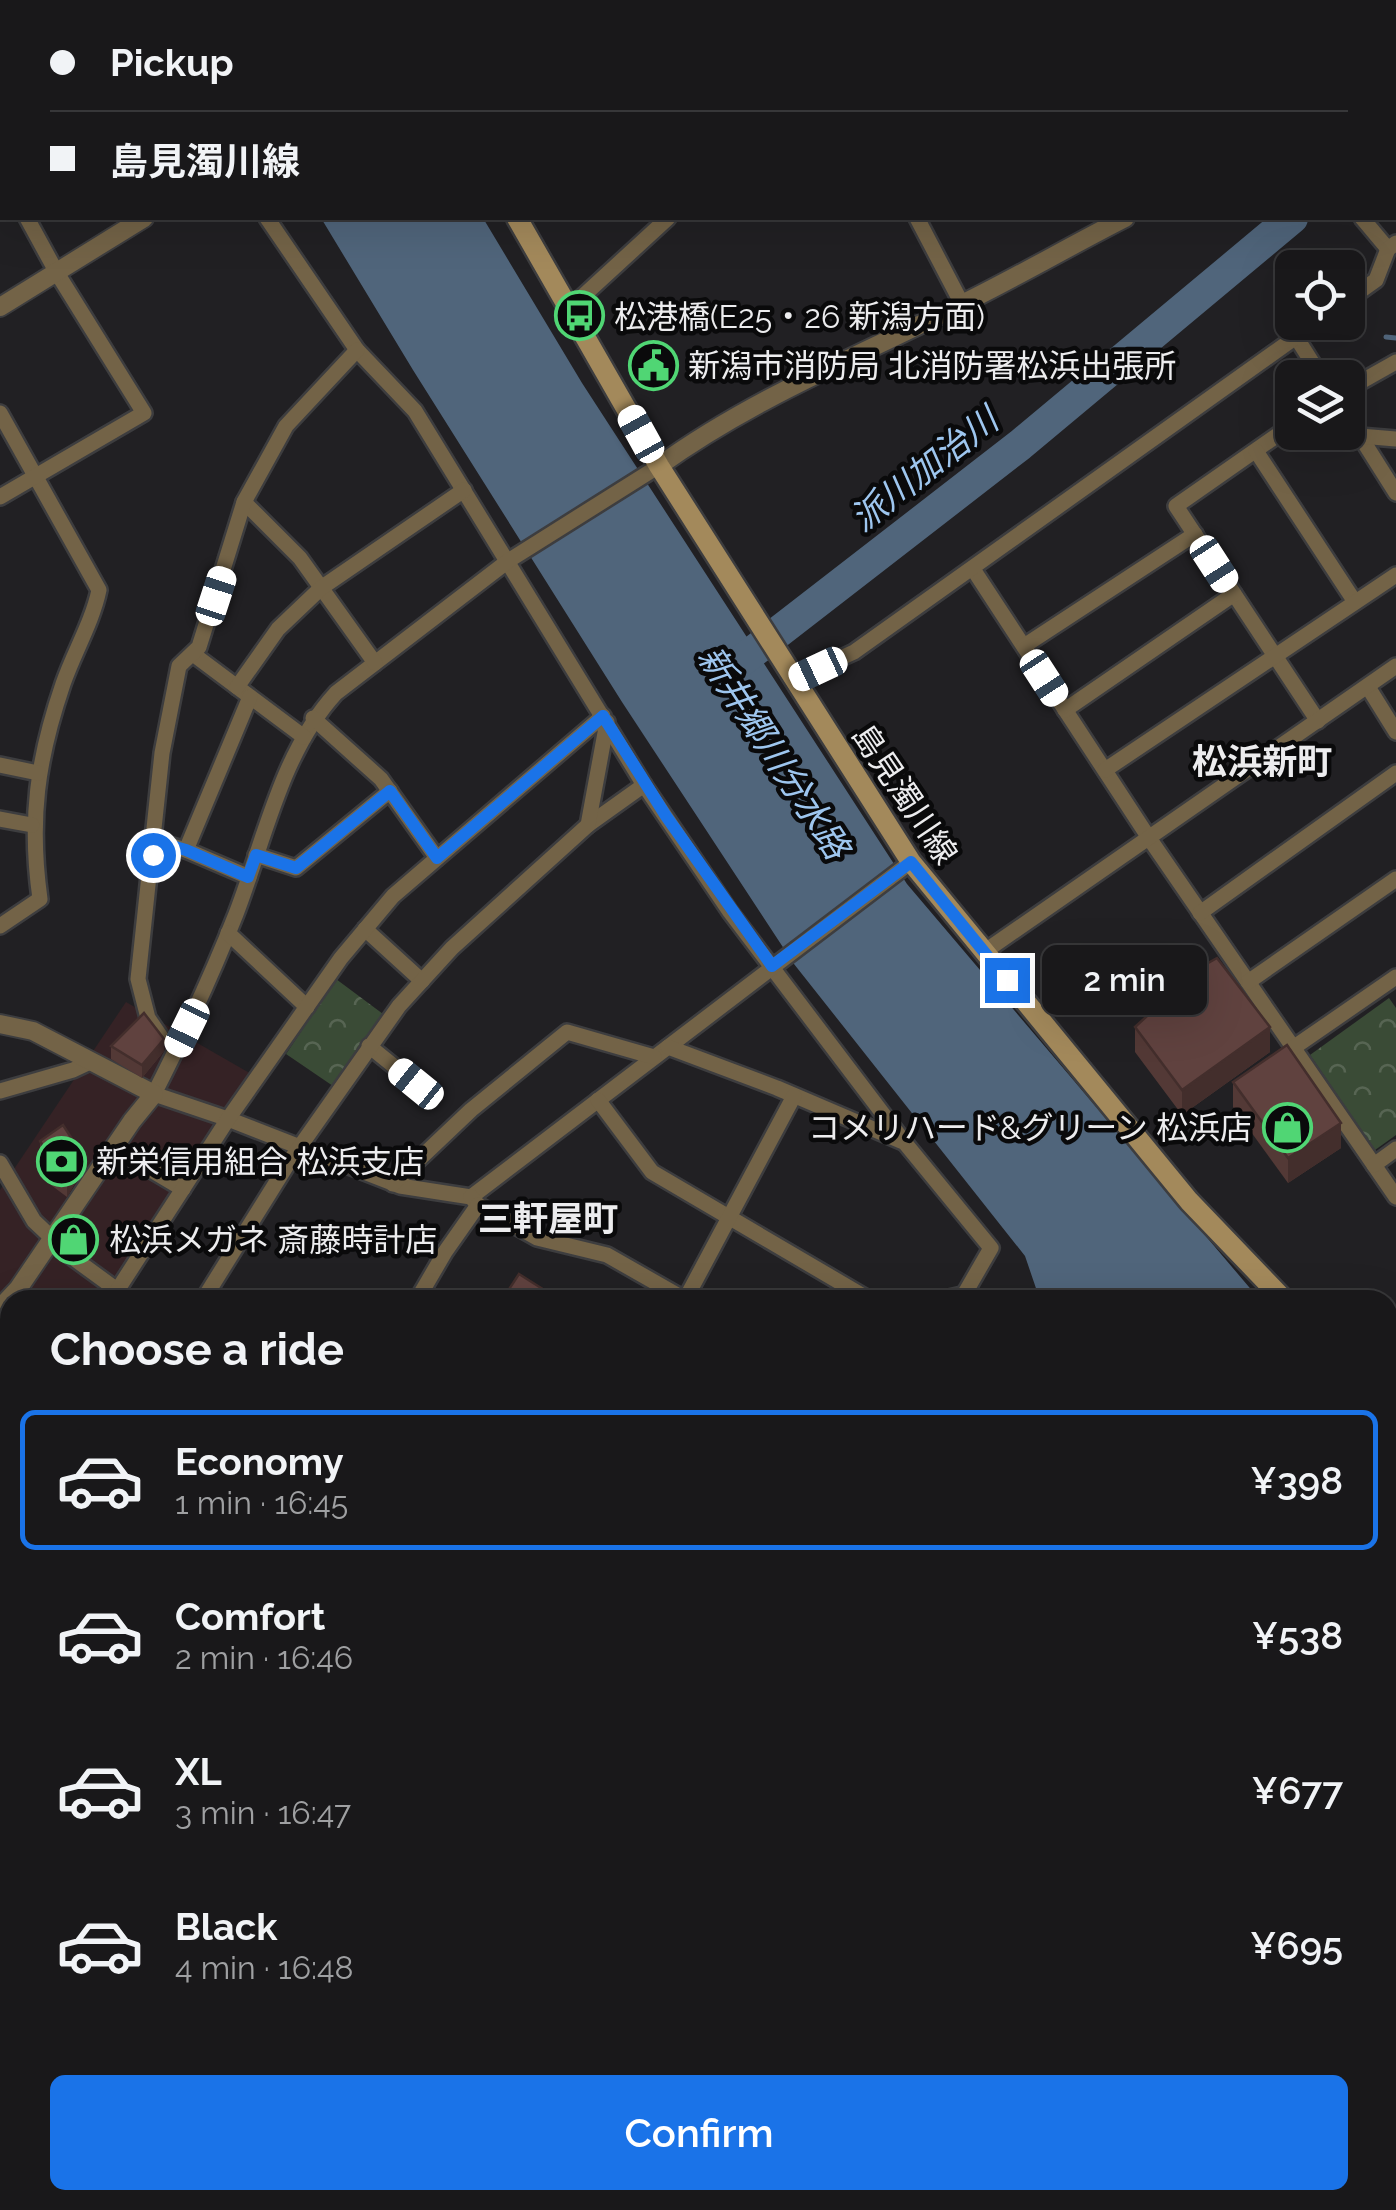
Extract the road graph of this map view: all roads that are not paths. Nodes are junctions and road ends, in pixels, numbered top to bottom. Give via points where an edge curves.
1 (29, 220) edge
2 (141, 220) edge
3 (268, 220) edge
4 (518, 220) edge
5 (666, 220) edge
6 (918, 220) edge
7 (1120, 220) edge
8 (1364, 220) edge
9 (1392, 246) edge
10 (57, 273) junction
11 (1365, 288) edge
12 (962, 304) junction
13 (0, 306) edge
14 (570, 308) junction
15 (1293, 340) edge
16 (357, 350) junction
17 (1396, 362) edge
18 (1365, 379) edge
19 (0, 413) edge
20 (1365, 436) edge
21 (1275, 437) edge
22 (1396, 439) edge
23 (1365, 444) edge
24 (1256, 450) junction
25 (659, 466) junction
26 (36, 476) junction
27 (464, 490) junction
28 (1396, 493) edge
29 (0, 497) edge
30 (244, 502) junction
31 (1194, 534) junction
32 (508, 561) junction
33 (973, 569) junction
34 (1396, 576) edge
35 (322, 588) junction
36 (1234, 594) junction
37 (1356, 602) junction
38 (1024, 646) junction
39 (194, 654) junction
40 (1275, 656) junction
41 (375, 663) junction
42 (1396, 666) edge
43 (793, 680) junction
44 (1368, 687) junction
45 (244, 692) junction
46 (1065, 710) junction
47 (313, 718) junction
48 (605, 719) junction
49 (1318, 722) junction
50 (1396, 732) edge
51 (304, 737) junction
52 (0, 765) edge
53 (1104, 770) junction
54 (38, 773) junction
55 (1396, 773) edge
56 (644, 784) junction
57 (390, 791) junction
58 (0, 819) edge
59 (32, 825) junction
60 (588, 825) junction
61 (1148, 838) junction
62 (154, 841) junction
63 (186, 850) junction
64 (256, 855) junction
65 (437, 858) junction
66 (902, 868) junction
67 (248, 877) junction
68 (1396, 879) edge
69 (1200, 914) junction
70 (0, 926) edge
71 (365, 929) junction
72 (228, 933) junction
73 (984, 952) junction
74 (778, 962) junction
75 (1396, 977) edge
76 (422, 981) junction
77 (1248, 982) junction
78 (307, 1007) junction
79 (148, 1018) junction
80 (0, 1024) edge
81 (136, 1030) edge
82 (369, 1046) junction
83 (1293, 1048) junction
84 (177, 1049) junction
85 (661, 1052) junction
86 (100, 1061) junction
87 (416, 1084) dead end
88 (0, 1092) edge
89 (154, 1094) junction
90 (794, 1096) junction
91 (598, 1100) junction
92 (228, 1119) junction
93 (904, 1143) junction
94 (114, 1148) junction
95 (301, 1149) junction
96 (1396, 1150) edge
97 (0, 1163) edge
98 (1374, 1165) junction
99 (393, 1184) junction
100 (183, 1189) junction
101 (1396, 1197) edge
102 (474, 1201) junction
103 (730, 1217) junction
104 (51, 1240) junction
105 (14, 1290) edge
106 (108, 1290) edge
107 (117, 1290) edge
108 (209, 1290) edge
109 (423, 1290) edge
110 (668, 1290) edge
111 (690, 1290) edge
112 (853, 1290) edge
113 (965, 1290) edge
114 (1274, 1290) edge

1 - 10 street
2 - 10 street
3 - 16 street
4 - 14 main road, 島見濁川線
5 - 14 street
6 - 12 street
7 - 12 street
8 - 9 street
9 - 11 street
10 - 13 street
10 - 26 street via 144,414
12 - 25 street via 804,378 708,430
14 - 25 main road, 島見濁川線
15 - 33 street
16 - 27 street via 415,411
16 - 30 street via 286,426
17 - 18 street
19 - 26 street
20 - 22 street
21 - 24 street
23 - 28 street
24 - 31 street via 1176,506
24 - 37 street
25 - 32 street
25 - 43 main road, 島見濁川線
26 - 29 street
26 - 54 street via 100,590 62,686
27 - 32 street
27 - 35 street
30 - 35 street
30 - 39 street
31 - 36 street
31 - 38 street
32 - 41 street
32 - 48 street
33 - 38 street
33 - 43 street via 854,652
34 - 37 street
35 - 41 street
35 - 45 street via 278,629
36 - 40 street
36 - 46 street
37 - 40 street
38 - 46 street
39 - 45 street
39 - 62 street via 179,666
40 - 49 street
40 - 53 street
41 - 47 street
42 - 44 street
43 - 66 main road, 島見濁川線
44 - 49 street
44 - 50 street
45 - 51 street
45 - 63 street
46 - 53 street
47 - 51 street
47 - 57 street
48 - 56 street
48 - 60 street
48 - 65 street
49 - 61 street
51 - 64 street
52 - 54 street
53 - 61 street
54 - 59 street
55 - 69 street
56 - 60 street
56 - 74 street via 730,912
57 - 64 street via 296,868
57 - 65 street
58 - 59 street
59 - 70 street via 40,898
60 - 76 street
61 - 69 street
61 - 73 street
62 - 63 street
62 - 79 street via 138,979
63 - 67 street
64 - 67 street
65 - 71 street
66 - 73 main road, 島見濁川線
66 - 74 street
67 - 72 street
68 - 77 street
69 - 77 street
71 - 76 street
71 - 78 street
72 - 78 street
72 - 84 street
73 - 114 main road, 島見濁川線 via 1188,1202
74 - 85 street
74 - 93 street
75 - 83 street
76 - 82 street
77 - 83 street
78 - 92 street
79 - 81 street
79 - 84 street
80 - 86 street
82 - 87 street
82 - 95 street
83 - 98 street
84 - 89 street
85 - 90 street
85 - 91 street
85 - 99 street via 567,1032
86 - 88 street
86 - 89 street
89 - 92 street
89 - 94 street
90 - 93 street
90 - 103 street
91 - 102 street
91 - 103 street via 652,1172
92 - 95 street
92 - 100 street
93 - 113 street via 992,1248
94 - 100 street
94 - 104 street
95 - 99 street
95 - 108 street
96 - 98 street
97 - 104 street
98 - 101 street
99 - 102 street
100 - 107 street
102 - 109 street
102 - 110 street via 537,1238 607,1255
103 - 111 street
103 - 112 street
104 - 105 street
104 - 106 street

